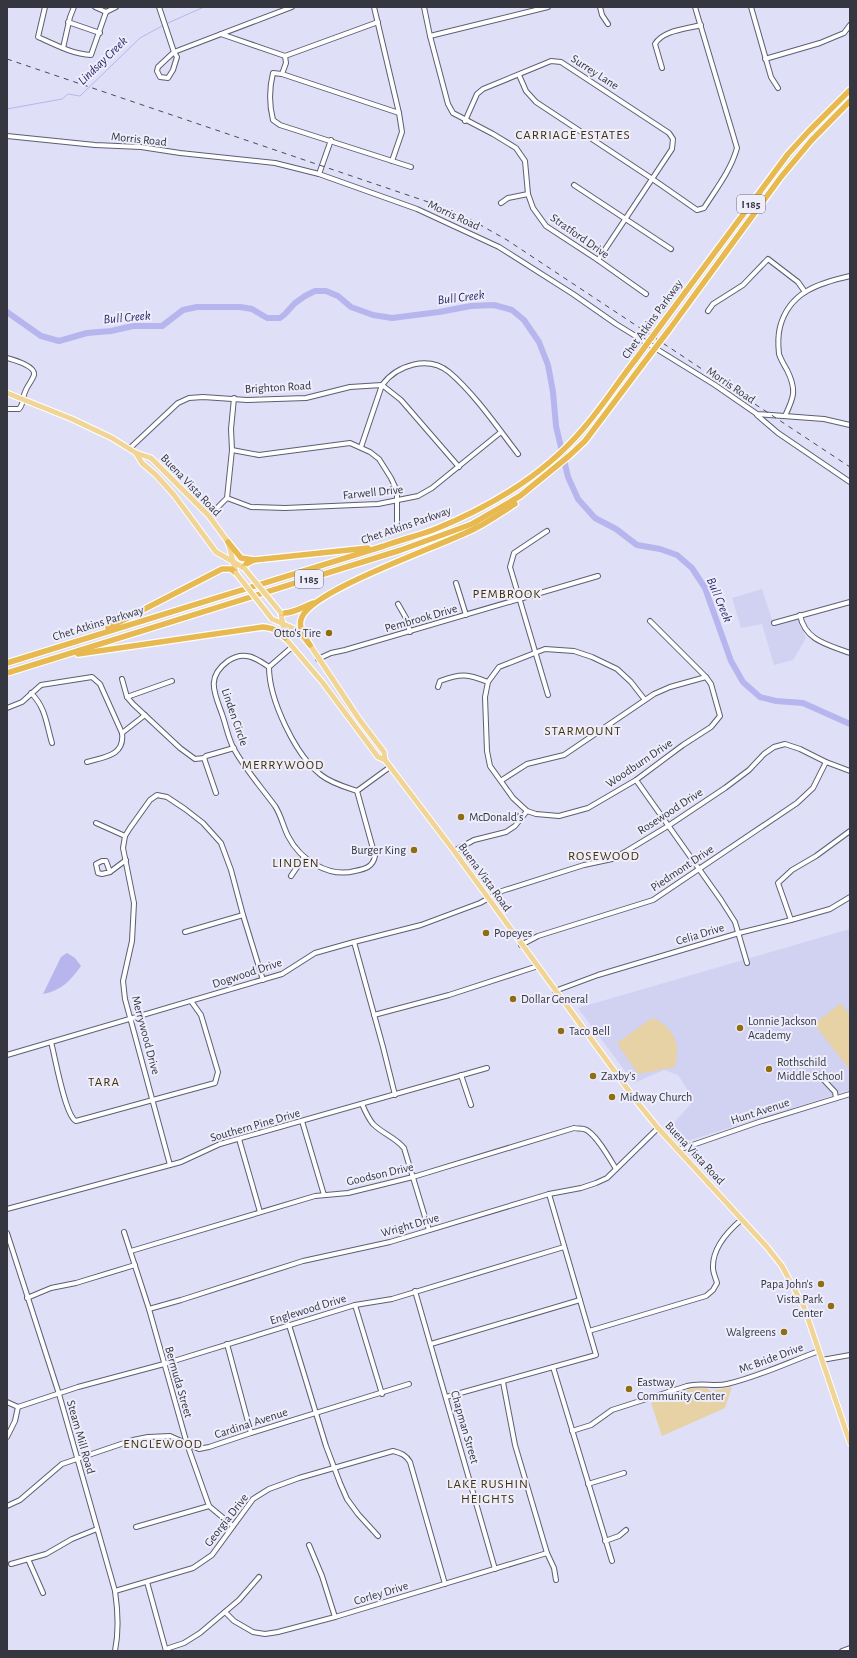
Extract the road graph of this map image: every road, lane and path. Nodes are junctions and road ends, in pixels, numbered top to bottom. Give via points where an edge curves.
1 (45, 7) edge
2 (74, 7) edge
3 (95, 7) edge
4 (116, 7) edge
5 (159, 7) edge
6 (292, 7) edge
7 (374, 7) edge
8 (424, 7) edge
9 (548, 7) edge
10 (600, 7) edge
11 (695, 7) edge
12 (751, 7) edge
13 (106, 12) junction
14 (68, 22) junction
15 (378, 22) junction
16 (608, 24) dead end
17 (701, 25) junction
18 (850, 25) edge
19 (100, 33) junction
20 (222, 34) junction
21 (430, 36) junction
22 (63, 48) junction
23 (174, 52) junction
24 (285, 56) junction
25 (765, 59) junction
26 (662, 68) dead end
27 (282, 74) junction
28 (519, 75) junction
29 (778, 88) dead end
30 (850, 90) edge
31 (850, 101) edge
32 (399, 113) junction
33 (465, 121) junction
34 (7, 136) edge
35 (331, 140) junction
36 (392, 161) junction
37 (411, 167) dead end
38 (319, 174) junction
39 (651, 178) junction
40 (574, 185) dead end
41 (528, 194) junction
42 (501, 203) dead end
43 (624, 219) junction
44 (671, 249) dead end
45 (598, 260) junction
46 (850, 276) edge
47 (805, 292) junction
48 (646, 294) dead end
49 (708, 311) dead end
50 (7, 358) edge
51 (382, 385) junction
52 (7, 393) edge
53 (234, 398) junction
54 (23, 400) junction
55 (7, 409) edge
56 (757, 414) junction
57 (785, 416) junction
58 (850, 425) edge
59 (501, 432) junction
60 (361, 447) junction
61 (129, 449) junction
62 (232, 450) junction
63 (136, 453) junction
64 (518, 454) dead end
65 (459, 467) junction
66 (544, 479) junction
67 (850, 482) edge
68 (227, 498) junction
69 (398, 501) junction
70 (209, 516) junction
71 (397, 525) dead end
72 (547, 531) dead end
73 (228, 542) junction
74 (384, 546) junction
75 (254, 560) junction
76 (232, 561) junction
77 (244, 568) junction
78 (236, 573) junction
79 (598, 576) dead end
80 (456, 583) dead end
81 (519, 600) junction
82 (315, 602) junction
83 (850, 602) edge
84 (398, 604) dead end
85 (281, 613) junction
86 (466, 616) junction
87 (800, 616) junction
88 (650, 621) dead end
89 (282, 622) junction
90 (774, 623) dead end
91 (410, 632) junction
92 (284, 638) junction
93 (310, 645) junction
94 (292, 647) junction
95 (52, 649) junction
96 (536, 654) junction
97 (850, 654) edge
98 (62, 656) junction
99 (318, 659) junction
100 (7, 663) edge
101 (269, 667) junction
102 (7, 673) edge
103 (706, 677) junction
104 (122, 679) dead end
105 (172, 681) dead end
106 (488, 682) junction
107 (438, 687) dead end
108 (31, 693) junction
109 (548, 695) dead end
110 (127, 697) junction
111 (645, 700) junction
112 (7, 708) edge
113 (145, 715) junction
114 (122, 733) junction
115 (52, 743) dead end
116 (234, 748) junction
117 (204, 758) junction
118 (385, 760) junction
119 (87, 762) dead end
120 (826, 762) junction
121 (390, 767) junction
122 (850, 771) edge
123 (502, 780) junction
124 (636, 780) junction
125 (357, 791) junction
126 (216, 793) dead end
127 (527, 811) junction
128 (96, 823) dead end
129 (668, 826) junction
130 (850, 831) edge
131 (125, 836) junction
132 (454, 851) junction
133 (304, 857) junction
134 (126, 860) junction
135 (699, 869) junction
136 (110, 872) dead end
137 (292, 876) dead end
138 (850, 897) edge
139 (487, 898) junction
140 (243, 915) junction
141 (791, 920) junction
142 (185, 932) dead end
143 (739, 933) junction
144 (354, 942) junction
145 (521, 945) junction
146 (747, 963) dead end
147 (538, 966) junction
148 (263, 980) junction
149 (555, 991) junction
150 (191, 1001) junction
151 (374, 1015) junction
152 (130, 1018) junction
153 (52, 1042) junction
154 (7, 1055) edge
155 (487, 1068) dead end
156 (461, 1075) junction
157 (819, 1075) dead end
158 (850, 1094) edge
159 (395, 1095) junction
160 (836, 1098) junction
161 (153, 1101) junction
162 (362, 1104) junction
163 (471, 1105) dead end
164 (302, 1121) junction
165 (658, 1128) junction
166 (238, 1139) junction
167 (678, 1150) junction
168 (170, 1165) junction
169 (616, 1169) junction
170 (413, 1177) junction
171 (549, 1194) junction
172 (324, 1195) junction
173 (7, 1209) edge
174 (260, 1212) junction
175 (741, 1220) junction
176 (429, 1230) junction
177 (124, 1232) dead end
178 (7, 1233) edge
179 (564, 1247) junction
180 (131, 1251) junction
181 (135, 1265) junction
182 (415, 1292) junction
183 (27, 1298) junction
184 (580, 1300) junction
185 (355, 1305) junction
186 (148, 1309) junction
187 (289, 1325) junction
188 (589, 1331) junction
189 (227, 1344) junction
190 (431, 1344) junction
191 (819, 1351) junction
192 (850, 1355) edge
193 (822, 1360) junction
194 (164, 1364) junction
195 (554, 1367) junction
196 (503, 1382) junction
197 (409, 1384) dead end
198 (59, 1394) junction
199 (382, 1394) junction
200 (446, 1397) junction
201 (7, 1402) edge
202 (18, 1408) junction
203 (316, 1413) junction
204 (572, 1431) junction
205 (251, 1433) junction
206 (7, 1437) edge
207 (850, 1443) edge
208 (187, 1444) junction
209 (77, 1459) junction
210 (334, 1469) junction
211 (624, 1473) dead end
212 (588, 1484) junction
213 (7, 1506) edge
214 (209, 1506) junction
215 (232, 1526) junction
216 (136, 1527) dead end
217 (98, 1530) junction
218 (626, 1530) dead end
219 (378, 1536) dead end
220 (605, 1540) junction
221 (308, 1544) dead end
222 (547, 1553) junction
223 (28, 1559) junction
224 (612, 1561) dead end
225 (11, 1564) dead end
226 (495, 1569) junction
227 (259, 1577) dead end
228 (556, 1580) dead end
229 (147, 1582) junction
230 (445, 1584) junction
231 (115, 1591) junction
232 (43, 1593) dead end
233 (225, 1612) junction
234 (335, 1617) junction
235 (850, 1648) edge
236 (166, 1650) edge
237 (115, 1651) edge
238 (842, 1651) edge

1 - 22 street via 38,37
2 - 14 street
3 - 13 street
4 - 13 street
5 - 23 street
6 - 20 street
7 - 15 street
8 - 21 street, Stratford Drive
9 - 21 street
10 - 16 street
11 - 17 street
12 - 25 street
13 - 19 street
14 - 19 street
14 - 22 street
15 - 24 street
15 - 32 street
17 - 26 street via 658,39 655,44
17 - 39 street via 737,148 735,156 704,208 697,210
18 - 25 street via 844,33 827,41
19 - 22 street via 91,55
20 - 23 street
20 - 24 street
21 - 33 street, Stratford Drive via 448,104 452,113
23 - 23 street via 160,63 157,71 160,77 168,78 173,70 177,57
24 - 27 street via 286,63
25 - 29 street
27 - 32 street
27 - 35 street via 273,73 271,81 270,110 273,120 280,125
28 - 33 street, Surrey Lane via 476,94
28 - 39 street via 526,91 536,102
28 - 39 street, Surrey Lane via 551,61 561,62 669,134 673,138 672,149
30 - 74 highway, Chet Atkins Parkway / I 185, bridge via 788,154 583,430 542,467 508,492 463,517
31 - 66 highway, Chet Atkins Parkway / I 185, bridge via 810,141 781,177 585,440
32 - 36 street via 402,132
33 - 41 street, Stratford Drive via 494,134 516,148 525,161
34 - 38 street, Morris Road via 141,147 180,154 267,162
35 - 36 street
35 - 38 street
36 - 37 street
38 - 56 street, Morris Road via 417,209 499,247
39 - 43 street
40 - 43 street
41 - 42 street via 508,198
41 - 45 street, Stratford Drive via 533,208 546,226
43 - 44 street
43 - 45 street
45 - 48 street, Stratford Drive
46 - 47 street via 831,280
47 - 49 street via 798,282 768,259 743,285 713,304
47 - 57 street via 787,309 778,336 779,354 794,389
50 - 54 street via 30,366 33,370 34,374
51 - 53 street, Brighton Road via 350,387 306,398
51 - 59 street via 391,374 403,368 427,363 437,366 448,372 473,397
51 - 60 street
51 - 65 street via 402,400
52 - 54 main road, Buena Vista Road
53 - 61 street, Brighton Road via 189,398 178,403
53 - 62 street
54 - 55 street via 19,409
54 - 61 main road, Buena Vista Road via 77,421
56 - 57 street, Morris Road
56 - 67 street via 778,433
57 - 58 street, Morris Road via 824,419
59 - 64 street
59 - 65 street, Farwell Drive
60 - 62 street via 350,443 259,455
60 - 69 street via 379,459 397,491
61 - 63 main road, Buena Vista Road
62 - 68 street
63 - 70 main road, Buena Vista Road via 151,458
63 - 76 main road, Buena Vista Road via 142,463 178,500 216,552
65 - 69 street, Farwell Drive via 418,496
66 - 82 highway via 501,513 476,528 377,570
66 - 98 highway, Chet Atkins Parkway / I 185 via 499,510 443,536
68 - 69 street, Farwell Drive via 251,507 278,508
68 - 70 street
69 - 71 street
70 - 73 main road, Buena Vista Road
72 - 81 street via 514,553 510,567
73 - 75 highway via 241,558
73 - 76 main road, Buena Vista Road
74 - 75 highway
74 - 95 highway, Chet Atkins Parkway / I 185
75 - 77 highway
76 - 77 main road, Buena Vista Road
76 - 78 main road, Buena Vista Road
77 - 85 main road, Buena Vista Road, bridge
78 - 89 main road, Buena Vista Road, bridge via 272,619
78 - 95 highway via 231,569 222,569 111,627
79 - 81 street, Pembrook Drive
80 - 86 street
81 - 86 street, Pembrook Drive
81 - 96 street
82 - 85 highway via 296,611
82 - 93 highway via 302,616 301,621 301,627
83 - 87 street
84 - 91 street
85 - 89 main road
86 - 91 street, Pembrook Drive
87 - 90 street
87 - 97 street via 804,629 812,636 822,643
88 - 103 street, Woodburn Drive
89 - 92 main road
89 - 93 main road, Buena Vista Road via 295,629
91 - 99 street, Pembrook Drive via 331,653
92 - 94 main road, Buena Vista Road
92 - 98 highway via 278,631 262,626
93 - 99 main road, Buena Vista Road
94 - 101 street
94 - 118 main road, Buena Vista Road via 323,683 378,757
95 - 100 highway, Chet Atkins Parkway / I 185
96 - 106 street via 499,667
96 - 109 street
96 - 111 street via 545,649 558,649 592,657 616,669 631,682
98 - 102 highway, Chet Atkins Parkway / I 185
99 - 118 main road, Buena Vista Road via 384,752
101 - 116 street, Linden Circle via 253,656 241,655 230,659 216,672 214,694
101 - 125 street via 269,680 280,713 290,735 314,770
103 - 111 street via 670,687
103 - 124 street, Woodburn Drive via 711,684 720,716 711,727 682,745
104 - 110 street
105 - 110 street
106 - 107 street via 472,675 464,675 440,681
106 - 123 street via 485,697 487,751 490,766
108 - 112 street via 22,702
108 - 114 street via 41,685 92,677 100,684
108 - 115 street via 43,708
110 - 113 street
111 - 123 street via 564,755 527,764
113 - 114 street
113 - 117 street via 195,759
114 - 119 street via 123,741 115,754
116 - 117 street
116 - 133 street, Linden Circle via 275,806 292,844
117 - 126 street
118 - 121 main road, Buena Vista Road
120 - 122 street, Rosewood Drive
120 - 129 street, Rosewood Drive via 785,744 774,747 737,779
120 - 135 street, Piedmont Drive via 813,788 797,803
121 - 125 street
121 - 132 main road, Buena Vista Road
123 - 127 street via 513,798
124 - 127 street, Woodburn Drive via 588,808 559,816
124 - 129 street
125 - 133 street, Linden Circle via 375,856 374,862 360,870 339,873 320,868
127 - 132 street via 515,826 506,832 474,840
128 - 131 street
129 - 135 street
129 - 139 street, Rosewood Drive via 612,859 522,884
130 - 141 street via 792,870 778,883
131 - 134 street, Merrywood Drive via 123,848
131 - 140 street via 150,800 157,795 168,797 203,823 221,843
132 - 139 main road, Buena Vista Road
133 - 137 street
134 - 136 street
134 - 152 street, Merrywood Drive via 134,903 132,941 123,981
135 - 143 street
135 - 145 street, Piedmont Drive via 644,904 538,936
138 - 141 street, Celia Drive via 830,909
139 - 144 street, Dogwood Drive via 421,925
139 - 145 main road, Buena Vista Road
140 - 142 street
140 - 148 street
141 - 143 street, Celia Drive
143 - 146 street
143 - 149 street, Celia Drive
144 - 148 street, Dogwood Drive via 315,953 282,974
144 - 151 street
145 - 147 main road, Buena Vista Road
147 - 149 main road, Buena Vista Road
147 - 151 street via 449,996
148 - 150 street, Dogwood Drive
149 - 165 main road, Buena Vista Road
150 - 152 street, Dogwood Drive
150 - 161 street via 201,1015 218,1072 217,1078 215,1083
151 - 159 street
152 - 153 street, Dogwood Drive
152 - 161 street, Merrywood Drive
153 - 154 street, Dogwood Drive
153 - 161 street via 66,1104 71,1117 76,1120
155 - 156 street, Southern Pine Drive
156 - 159 street, Southern Pine Drive
156 - 163 street
157 - 160 street via 835,1092
158 - 160 street, Hunt Avenue
159 - 162 street, Southern Pine Drive
160 - 167 street, Hunt Avenue
161 - 168 street, Merrywood Drive
162 - 164 street, Southern Pine Drive
162 - 170 street via 374,1124 404,1148
164 - 166 street, Southern Pine Drive
164 - 172 street
165 - 167 main road, Buena Vista Road
165 - 169 street, Wright Drive
166 - 168 street, Southern Pine Drive
166 - 174 street
167 - 175 main road, Buena Vista Road
168 - 173 street, Southern Pine Drive
169 - 170 street, Goodson Drive via 593,1136 585,1129 574,1128
169 - 171 street, Wright Drive via 607,1178 596,1183
170 - 172 street, Goodson Drive via 354,1192
170 - 176 street
171 - 176 street, Wright Drive
171 - 179 street
172 - 174 street, Goodson Drive
174 - 180 street, Goodson Drive
175 - 188 street via 725,1236 715,1254 713,1268 717,1283 706,1296
175 - 191 main road, Buena Vista Road via 782,1266 804,1307
176 - 186 street, Wright Drive via 303,1261
177 - 180 street, Bermuda Street
178 - 183 street, Steam Mill Road
179 - 182 street, Englewood Drive
179 - 184 street
180 - 181 street, Bermuda Street
181 - 183 street via 52,1288
181 - 186 street, Bermuda Street
182 - 185 street, Englewood Drive
182 - 190 street, Chapman Street
183 - 198 street, Steam Mill Road
184 - 188 street
184 - 190 street
185 - 187 street, Englewood Drive
185 - 199 street
186 - 194 street, Bermuda Street
187 - 189 street, Englewood Drive
187 - 203 street
188 - 195 street via 596,1355
189 - 194 street, Englewood Drive
189 - 205 street
190 - 200 street, Chapman Street
191 - 193 main road, Buena Vista Road
191 - 204 street, Mc Bride Drive via 741,1380 721,1385 687,1386 612,1410 591,1425
192 - 193 street
193 - 207 main road, Buena Vista Road
194 - 198 street, Englewood Drive
194 - 208 street, Bermuda Street
195 - 196 street
195 - 204 street
196 - 200 street
196 - 222 street via 515,1445
197 - 199 street, Cardinal Avenue
198 - 202 street, Englewood Drive
198 - 209 street, Steam Mill Road
199 - 203 street, Cardinal Avenue
200 - 226 street, Chapman Street
201 - 202 street
202 - 206 street
203 - 205 street, Cardinal Avenue
203 - 210 street
204 - 212 street
205 - 208 street, Cardinal Avenue via 209,1448 199,1449
208 - 209 street, Cardinal Avenue via 170,1436 148,1437
208 - 214 street, Bermuda Street
209 - 213 street, Cardinal Avenue via 62,1464 25,1497
209 - 217 street, Steam Mill Road
210 - 215 street, Georgia Drive via 269,1489 253,1499
210 - 219 street via 347,1499
210 - 230 street, Georgia Drive via 393,1451 407,1456
211 - 212 street
212 - 220 street
214 - 215 street, Bermuda Street
214 - 216 street
215 - 229 street, Georgia Drive via 212,1555 193,1568
217 - 223 street via 72,1539 46,1554
217 - 231 street, Steam Mill Road
218 - 220 street
220 - 224 street
221 - 234 street via 322,1576
222 - 226 street, Corley Drive
222 - 228 street
223 - 225 street
223 - 232 street
226 - 230 street, Corley Drive
227 - 233 street
229 - 231 street, Georgia Drive
229 - 236 street
230 - 234 street, Corley Drive
231 - 237 street, Steam Mill Road via 118,1613
233 - 234 street, Corley Drive via 242,1627 265,1634
233 - 236 street via 191,1640
235 - 238 street

